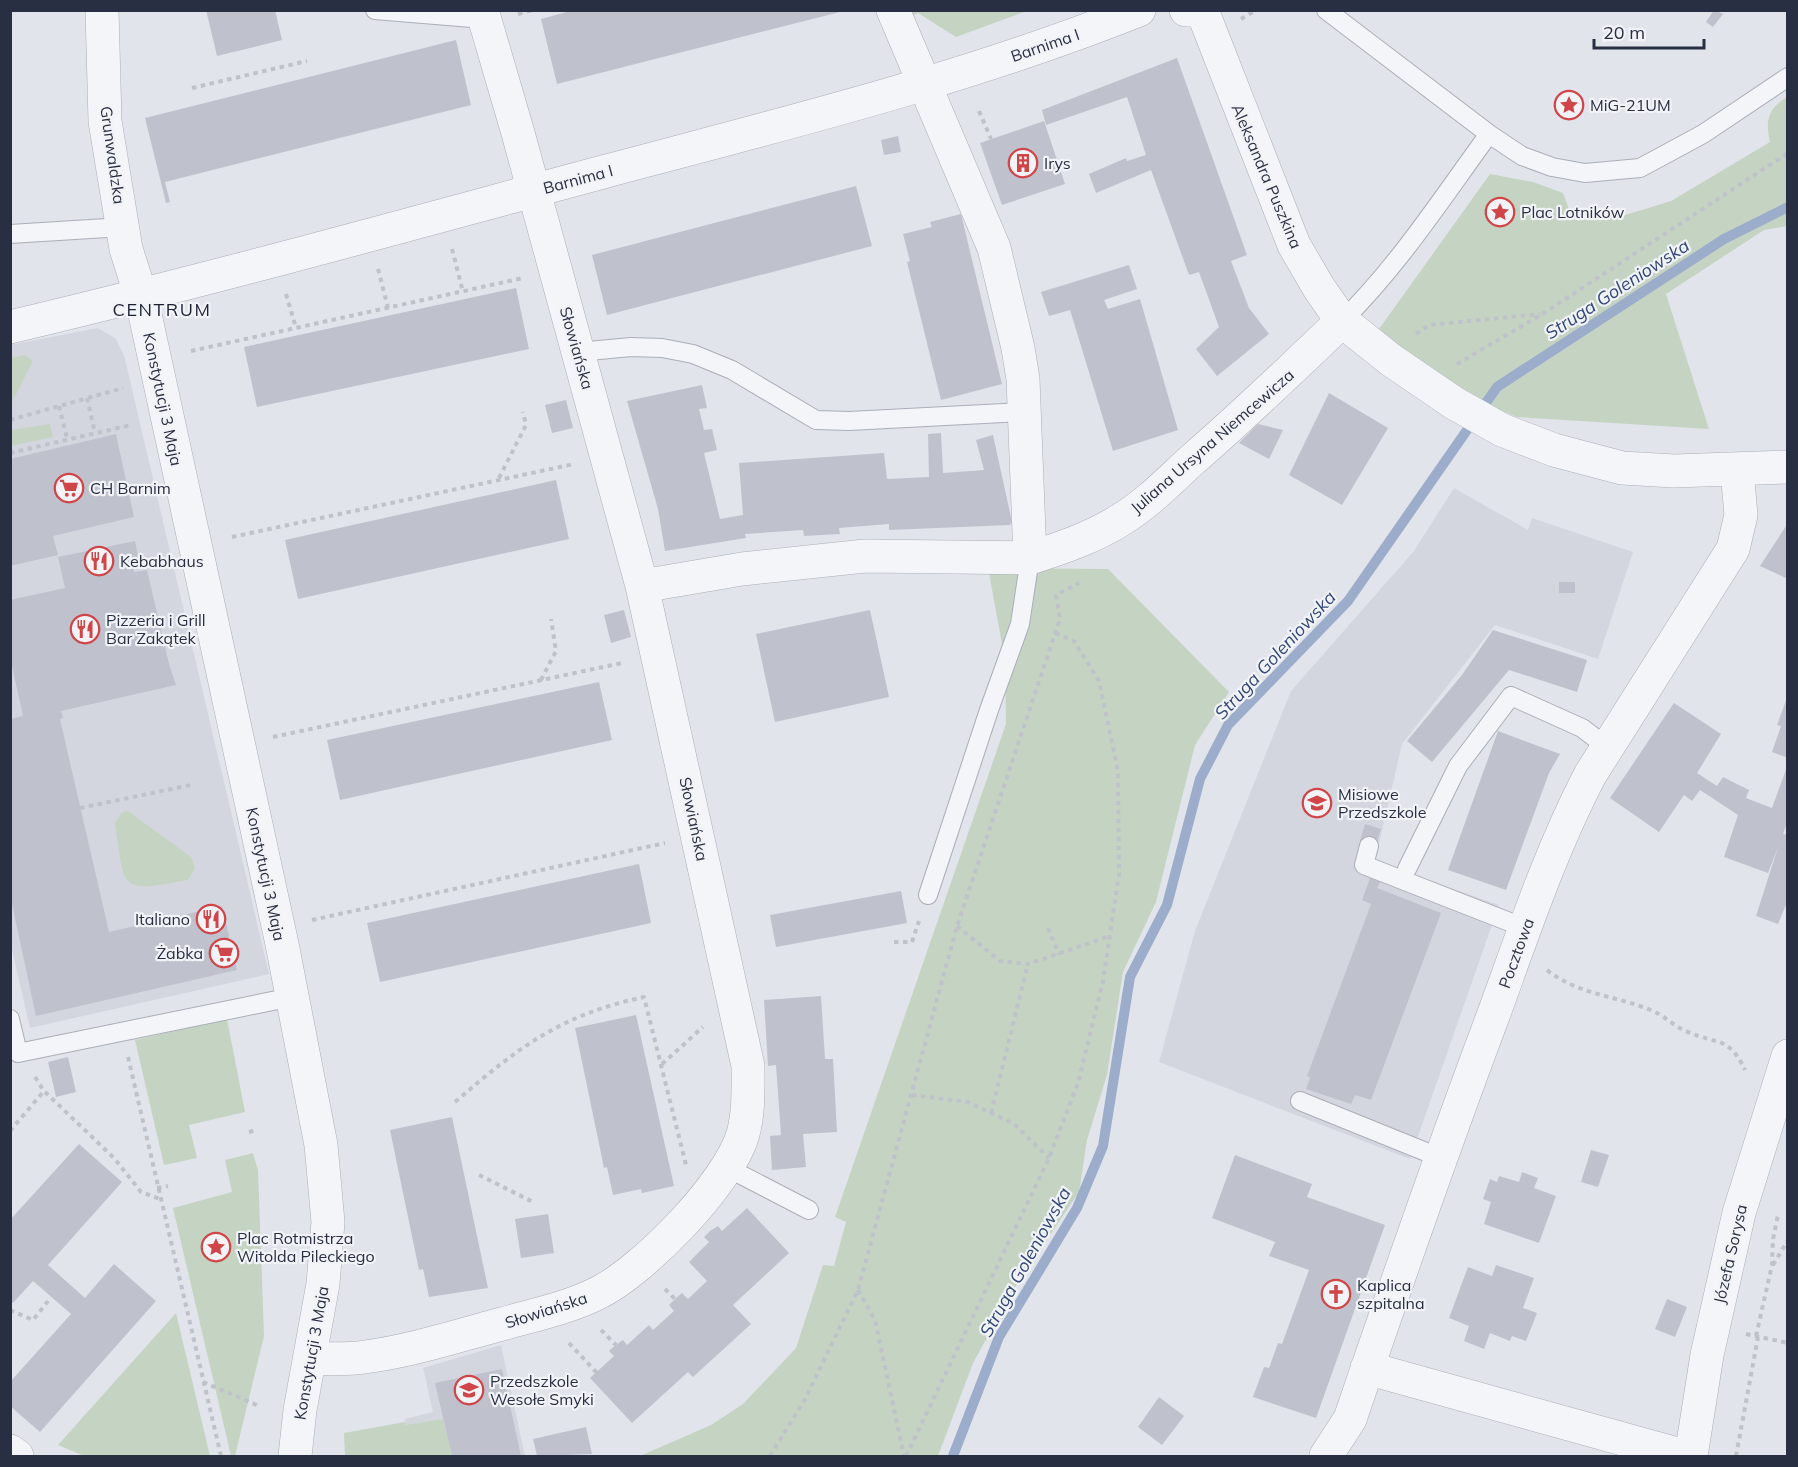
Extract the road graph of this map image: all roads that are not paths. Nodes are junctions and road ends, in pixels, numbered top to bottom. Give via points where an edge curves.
1 (102, 10) edge
2 (375, 10) edge
3 (893, 10) edge
4 (1139, 10) edge
5 (1186, 10) edge
6 (1200, 10) edge
7 (1326, 10) edge
8 (483, 15) edge
9 (1788, 76) edge
10 (922, 84) junction
11 (1489, 134) junction
12 (533, 190) junction
13 (123, 227) junction
14 (10, 234) edge
15 (141, 296) junction
16 (1342, 321) junction
17 (10, 327) edge
18 (578, 352) junction
19 (1024, 412) junction
20 (1788, 467) edge
21 (1737, 471) junction
22 (1030, 558) junction
23 (642, 586) junction
24 (1607, 747) junction
25 (1369, 846) dead end
26 (1407, 869) dead end
27 (928, 895) dead end
28 (1525, 928) junction
29 (292, 997) junction
30 (10, 1019) edge
31 (1788, 1056) edge
32 (1300, 1101) dead end
33 (1441, 1158) junction
34 (728, 1168) junction
35 (809, 1210) dead end
36 (310, 1359) junction
37 (1367, 1368) junction
38 (10, 1451) edge
39 (17, 1456) edge
40 (295, 1456) edge
41 (1326, 1456) edge
42 (1684, 1456) edge
43 (1690, 1456) edge

1 - 13 street, Grunwaldzka via 105,121
2 - 8 lane
3 - 10 street
4 - 10 street, Barnima I
5 - 6 street
6 - 16 street, Aleksandra Puszkina via 1290,236
7 - 11 lane
8 - 12 street, Słowiańska
9 - 11 lane via 1703,134 1640,168 1585,173 1552,167 1522,156
10 - 12 street, Barnima I
10 - 19 street via 994,248 1018,348
11 - 16 lane via 1401,255
12 - 15 street, Barnima I
12 - 18 street, Słowiańska
13 - 14 lane
13 - 15 street, Grunwaldzka
15 - 17 street, Barnima I
15 - 29 street, Konstytucji 3 Maja
16 - 21 street, Aleksandra Puszkina via 1454,403 1502,430 1554,450 1622,468
16 - 22 street, Juliana Ursyna Niemcewicza via 1268,394 1132,512 1090,537
18 - 19 lane via 631,347 693,354 732,370 816,420
18 - 23 street, Słowiańska
19 - 22 street
20 - 21 street, Aleksandra Puszkina
21 - 24 street, Pocztowa via 1741,515 1733,549
22 - 23 street, Juliana Ursyna Niemcewicza via 865,556 742,569
22 - 27 lane via 1020,624
23 - 34 street, Słowiańska via 748,1066 743,1134
24 - 26 lane via 1582,728 1511,696 1458,766
24 - 28 street, Pocztowa via 1572,809
25 - 28 lane via 1364,865
28 - 33 street, Pocztowa
29 - 30 lane via 18,1053
29 - 36 street, Konstytucji 3 Maja via 321,1145 328,1222 323,1284
31 - 43 street, Józefa Sorysa via 1736,1225 1707,1355
32 - 33 lane
33 - 37 street, Pocztowa
34 - 35 lane
34 - 36 street, Słowiańska via 675,1228 635,1266 599,1292 527,1317 426,1344 364,1358
36 - 40 street, Konstytucji 3 Maja
37 - 41 street, Pocztowa via 1350,1419
37 - 42 street
38 - 39 street

